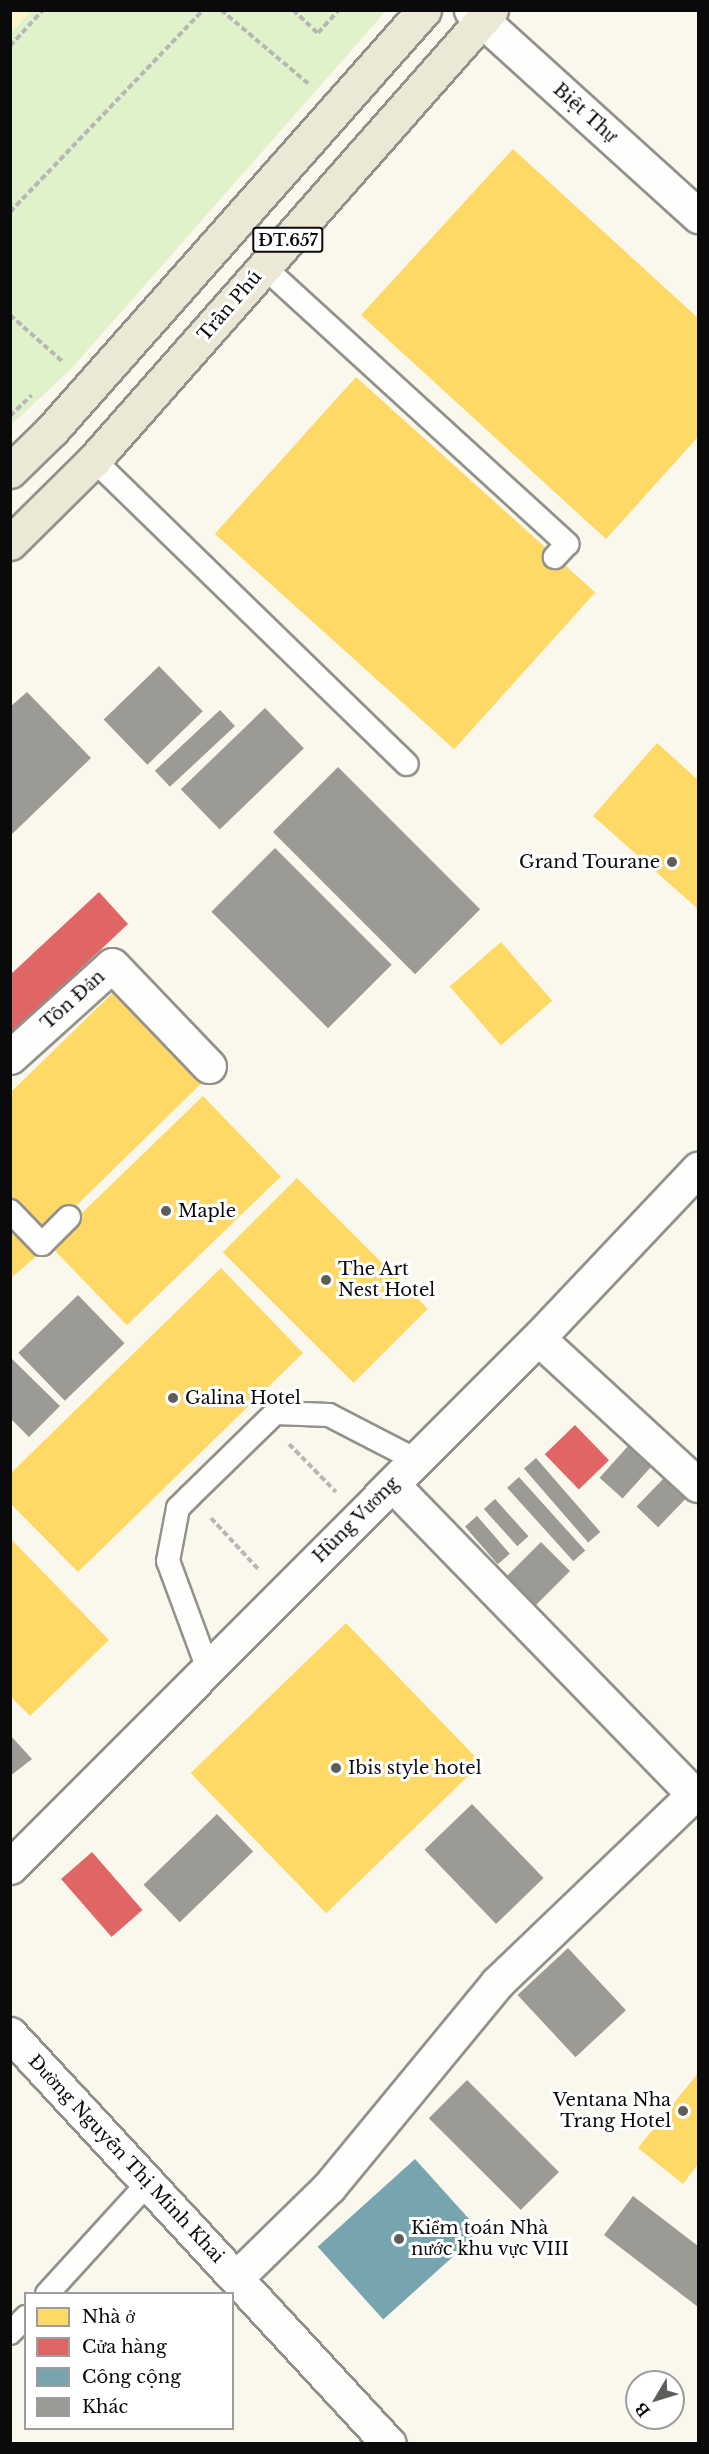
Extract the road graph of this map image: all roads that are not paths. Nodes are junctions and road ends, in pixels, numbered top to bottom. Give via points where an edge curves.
1 (424, 10) edge
2 (482, 14) edge
3 (699, 216) edge
4 (264, 267) junction
5 (94, 460) junction
6 (10, 471) edge
7 (10, 543) edge
8 (555, 557) dead end
9 (407, 764) dead end
10 (10, 1057) edge
11 (209, 1066) dead end
12 (699, 1169) edge
13 (10, 1211) edge
14 (69, 1217) dead end
15 (538, 1338) junction
16 (416, 1460) junction
17 (392, 1484) junction
18 (699, 1485) edge
19 (207, 1669) junction
20 (696, 1792) edge
21 (10, 1867) edge
22 (10, 2034) edge
23 (148, 2183) junction
24 (236, 2278) junction
25 (49, 2292) edge
26 (24, 2319) edge
27 (10, 2333) edge
28 (389, 2444) edge

1 - 6 main road, ĐT.657 via 60,422
2 - 3 street, Biệt Thự
2 - 4 main road, Trần Phú / ĐT.657
4 - 5 main road, Trần Phú / ĐT.657
4 - 8 lane via 567,544
5 - 7 main road, Trần Phú / ĐT.657
5 - 9 lane
10 - 11 street, Tôn Đản via 112,965
12 - 15 street, Hùng Vương
13 - 14 lane via 42,1244
15 - 16 street, Hùng Vương
15 - 18 street
16 - 17 street, Hùng Vương
16 - 19 lane via 329,1415 275,1413 190,1496 178,1508 168,1561
17 - 19 street, Hùng Vương
17 - 20 street
19 - 21 street, Hùng Vương
20 - 24 street via 497,1983 329,2187
22 - 23 street, Đường Nguyễn Thị Minh Khai
23 - 24 street, Đường Nguyễn Thị Minh Khai
23 - 25 lane
24 - 28 street, Đường Nguyễn Thị Minh Khai
26 - 27 lane

